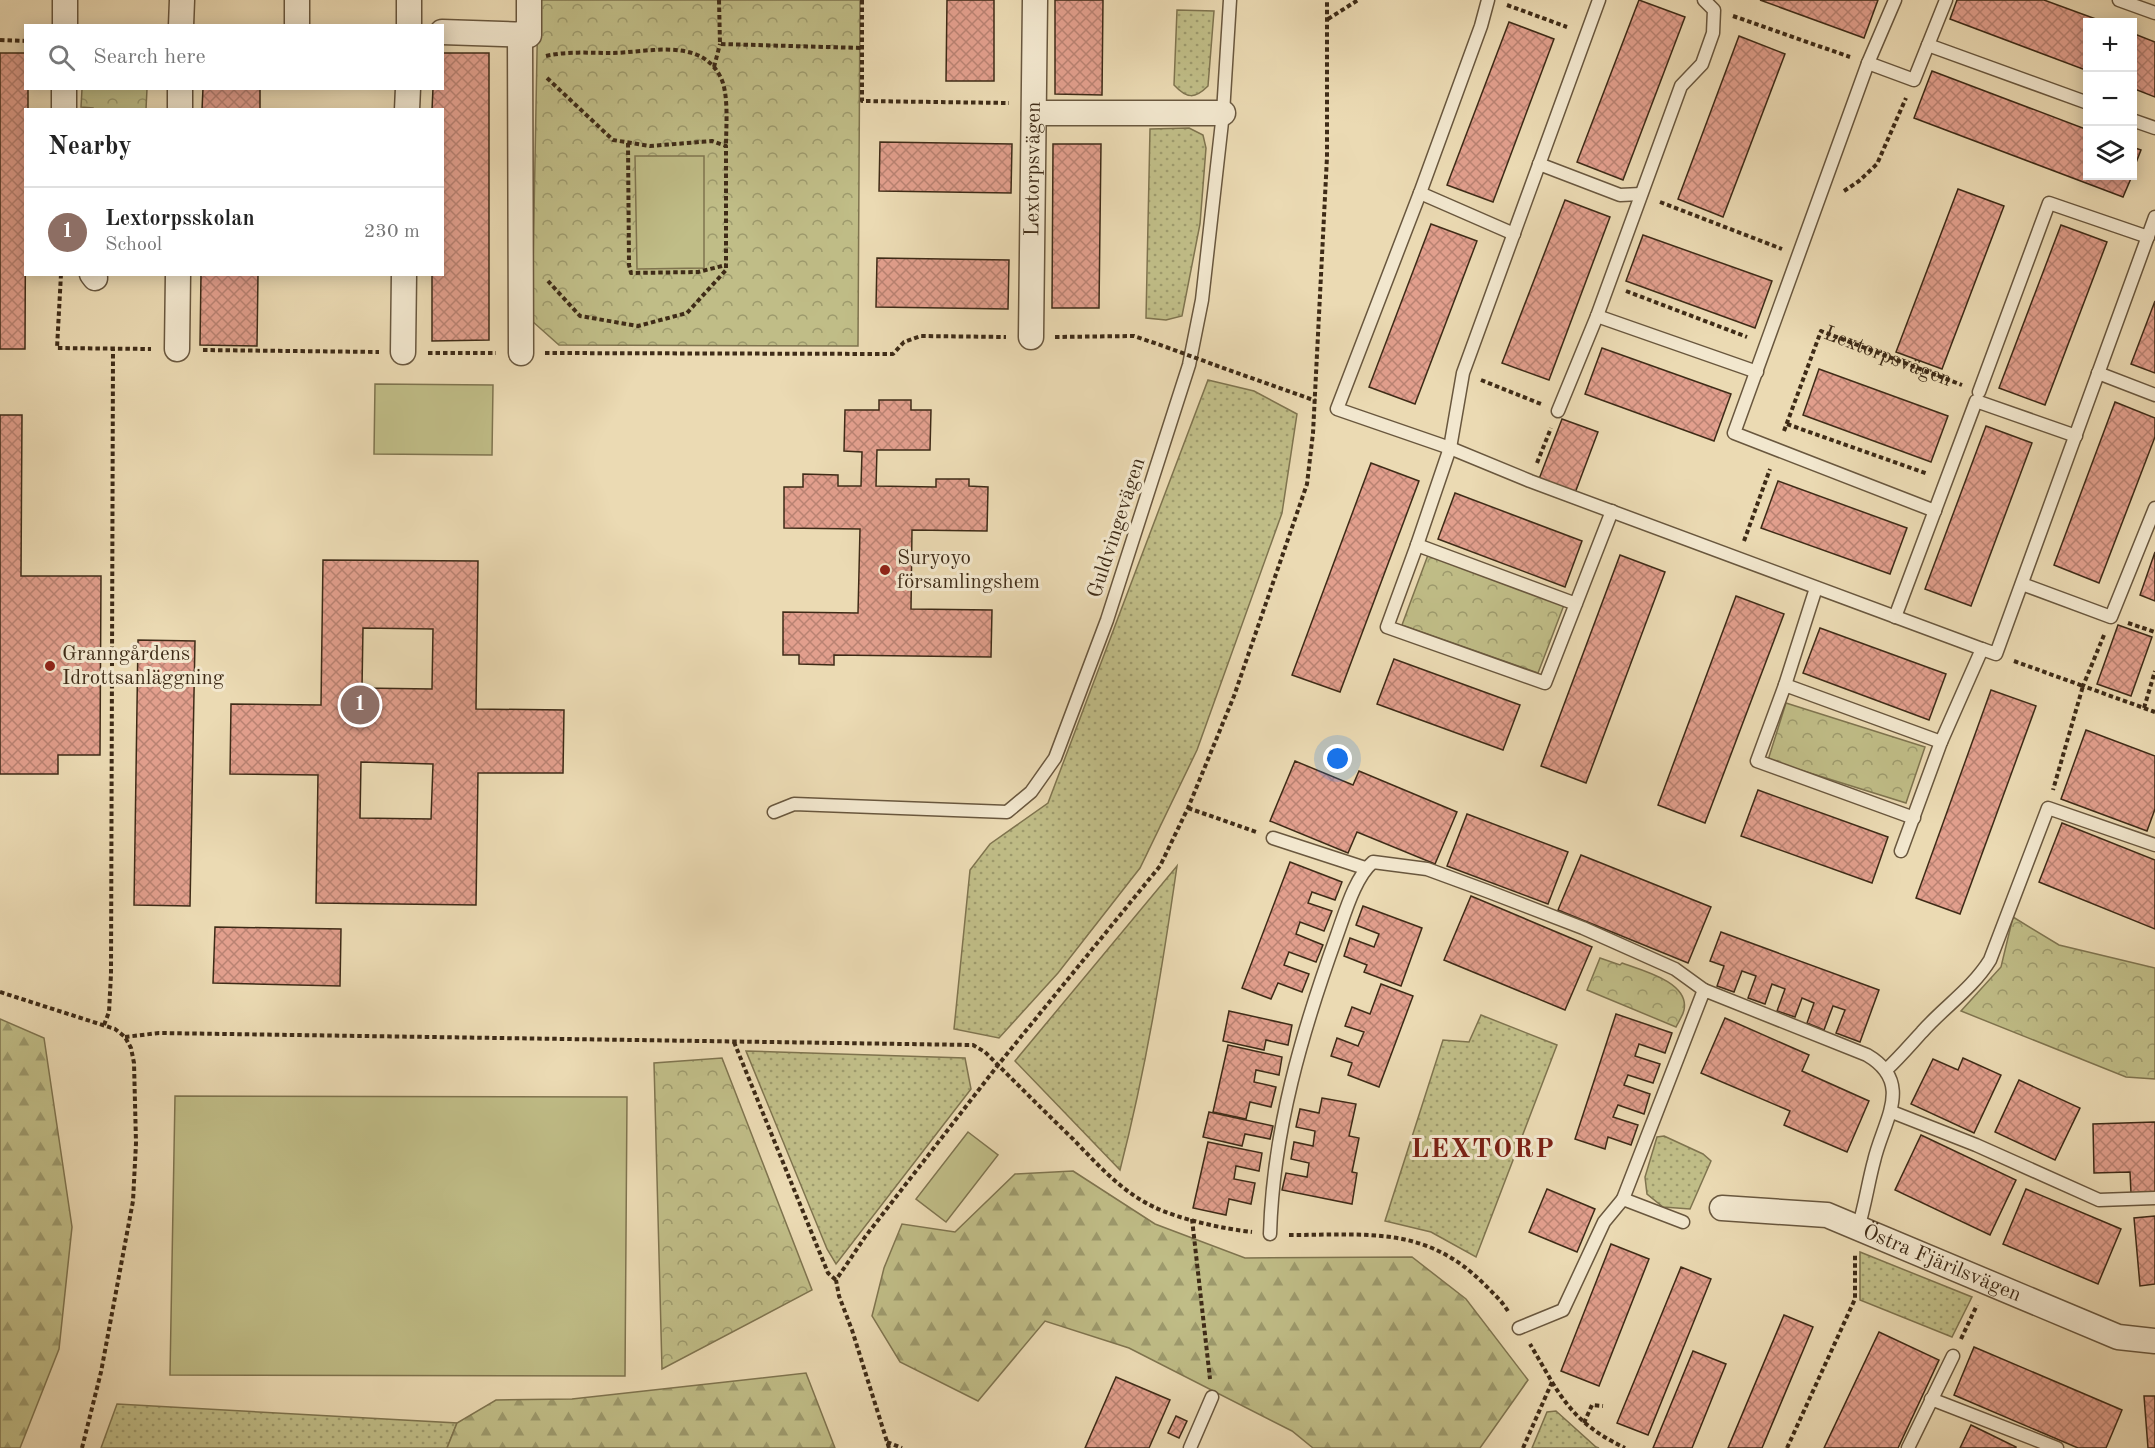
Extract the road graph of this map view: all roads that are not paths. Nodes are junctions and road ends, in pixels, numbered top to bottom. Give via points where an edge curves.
1 (65, 0) edge
2 (182, 0) edge
3 (297, 0) edge
4 (409, 0) edge
5 (529, 0) edge
6 (1035, 0) edge
7 (1230, 0) edge
8 (1488, 0) edge
9 (1599, 0) edge
10 (1895, 0) edge
11 (1946, 0) edge
12 (2119, 0) edge
13 (1709, 3) edge
14 (2155, 13) edge
15 (65, 24) edge
16 (181, 24) edge
17 (297, 24) edge
18 (409, 24) edge
19 (444, 32) edge
20 (520, 34) junction
21 (1928, 45) junction
22 (1868, 63) junction
23 (64, 90) edge
24 (180, 90) edge
25 (408, 90) edge
26 (2083, 102) edge
27 (64, 108) edge
28 (180, 108) edge
29 (407, 108) edge
30 (1034, 108) junction
31 (1223, 113) junction
32 (2137, 121) edge
33 (2155, 128) edge
34 (1539, 164) junction
35 (1419, 193) junction
36 (1641, 195) junction
37 (2155, 217) edge
38 (1514, 234) junction
39 (2148, 237) junction
40 (178, 276) edge
41 (404, 276) edge
42 (1597, 316) junction
43 (1031, 337) road end
44 (177, 350) road end
45 (403, 352) road end
46 (520, 353) road end
47 (1756, 372) junction
48 (2098, 373) junction
49 (1979, 392) road end
50 (2155, 395) edge
51 (1558, 411) road end
52 (2076, 436) junction
53 (1450, 448) junction
54 (1612, 511) junction
55 (1935, 511) junction
56 (2154, 516) edge
57 (1417, 545) junction
58 (2022, 584) junction
59 (1816, 588) junction
60 (1576, 604) junction
61 (1895, 617) junction
62 (1982, 649) junction
63 (1785, 685) junction
64 (1941, 742) junction
65 (774, 812) dead end
66 (1914, 818) junction
67 (1273, 838) road end
68 (2155, 845) edge
69 (1901, 851) dead end
70 (1365, 868) junction
71 (1704, 990) junction
72 (1886, 1070) junction
73 (1892, 1112) junction
74 (2155, 1198) edge
75 (1623, 1199) junction
76 (1722, 1208) dead end
77 (1683, 1222) dead end
78 (1858, 1228) junction
79 (1270, 1234) road end
80 (1519, 1328) road end
81 (2155, 1341) edge
82 (1953, 1356) road end
83 (1212, 1397) road end
84 (1931, 1400) junction
85 (1190, 1448) edge
86 (1908, 1448) edge
87 (2056, 1448) edge

1 - 15 street
2 - 16 street
3 - 17 street
4 - 18 street
5 - 20 street via 529,35
6 - 30 street, Lextorpsvägen
7 - 31 lane, Guldvingevägen
8 - 35 lane
9 - 34 lane
10 - 22 lane
11 - 21 lane
12 - 14 lane
13 - 36 lane via 1713,33 1702,64 1681,86
19 - 20 street
20 - 46 street
21 - 22 lane via 1914,80
21 - 26 lane
22 - 47 lane
23 - 27 street
24 - 28 street
25 - 29 street
30 - 31 street
30 - 43 street, Lextorpsvägen
31 - 65 lane, Guldvingevägen via 1202,300 1189,365 1107,620 1055,758 1032,792 1007,812 794,804
32 - 33 lane
34 - 36 lane via 1620,195
34 - 38 lane
35 - 38 lane
35 - 53 lane via 1337,409
36 - 42 lane
37 - 39 lane
38 - 53 lane via 1463,373
39 - 48 lane
39 - 49 lane via 2049,203
40 - 44 street
41 - 45 street
42 - 47 lane
42 - 51 lane
47 - 55 lane via 1734,433
48 - 50 lane
48 - 52 lane
52 - 55 lane, Lextorpsvägen via 1976,401
52 - 58 lane
53 - 54 lane
53 - 57 lane
54 - 59 lane
54 - 60 lane
55 - 61 lane, Lextorpsvägen
56 - 58 lane via 2111,617
57 - 60 lane
57 - 60 lane via 1387,627 1545,683
58 - 62 lane via 1996,654
59 - 61 lane
59 - 63 lane
61 - 62 lane
62 - 64 lane
63 - 64 lane
63 - 66 lane via 1757,761
64 - 66 lane
66 - 69 lane
67 - 70 lane
68 - 72 lane via 2048,808 1990,960 1980,975
70 - 71 lane via 1373,862 1427,869 1583,928 1674,969
70 - 79 lane via 1298,1051 1280,1132
71 - 72 lane via 1867,1055
71 - 75 lane
72 - 73 lane via 1892,1081
73 - 74 lane via 2099,1200
73 - 78 lane via 1874,1159
75 - 77 lane
75 - 80 lane via 1604,1222 1563,1310
76 - 78 street, Östra Fjärilsvägen via 1827,1215
78 - 81 street, Östra Fjärilsvägen via 2118,1337
82 - 84 lane
83 - 85 lane
84 - 86 lane
84 - 87 lane

